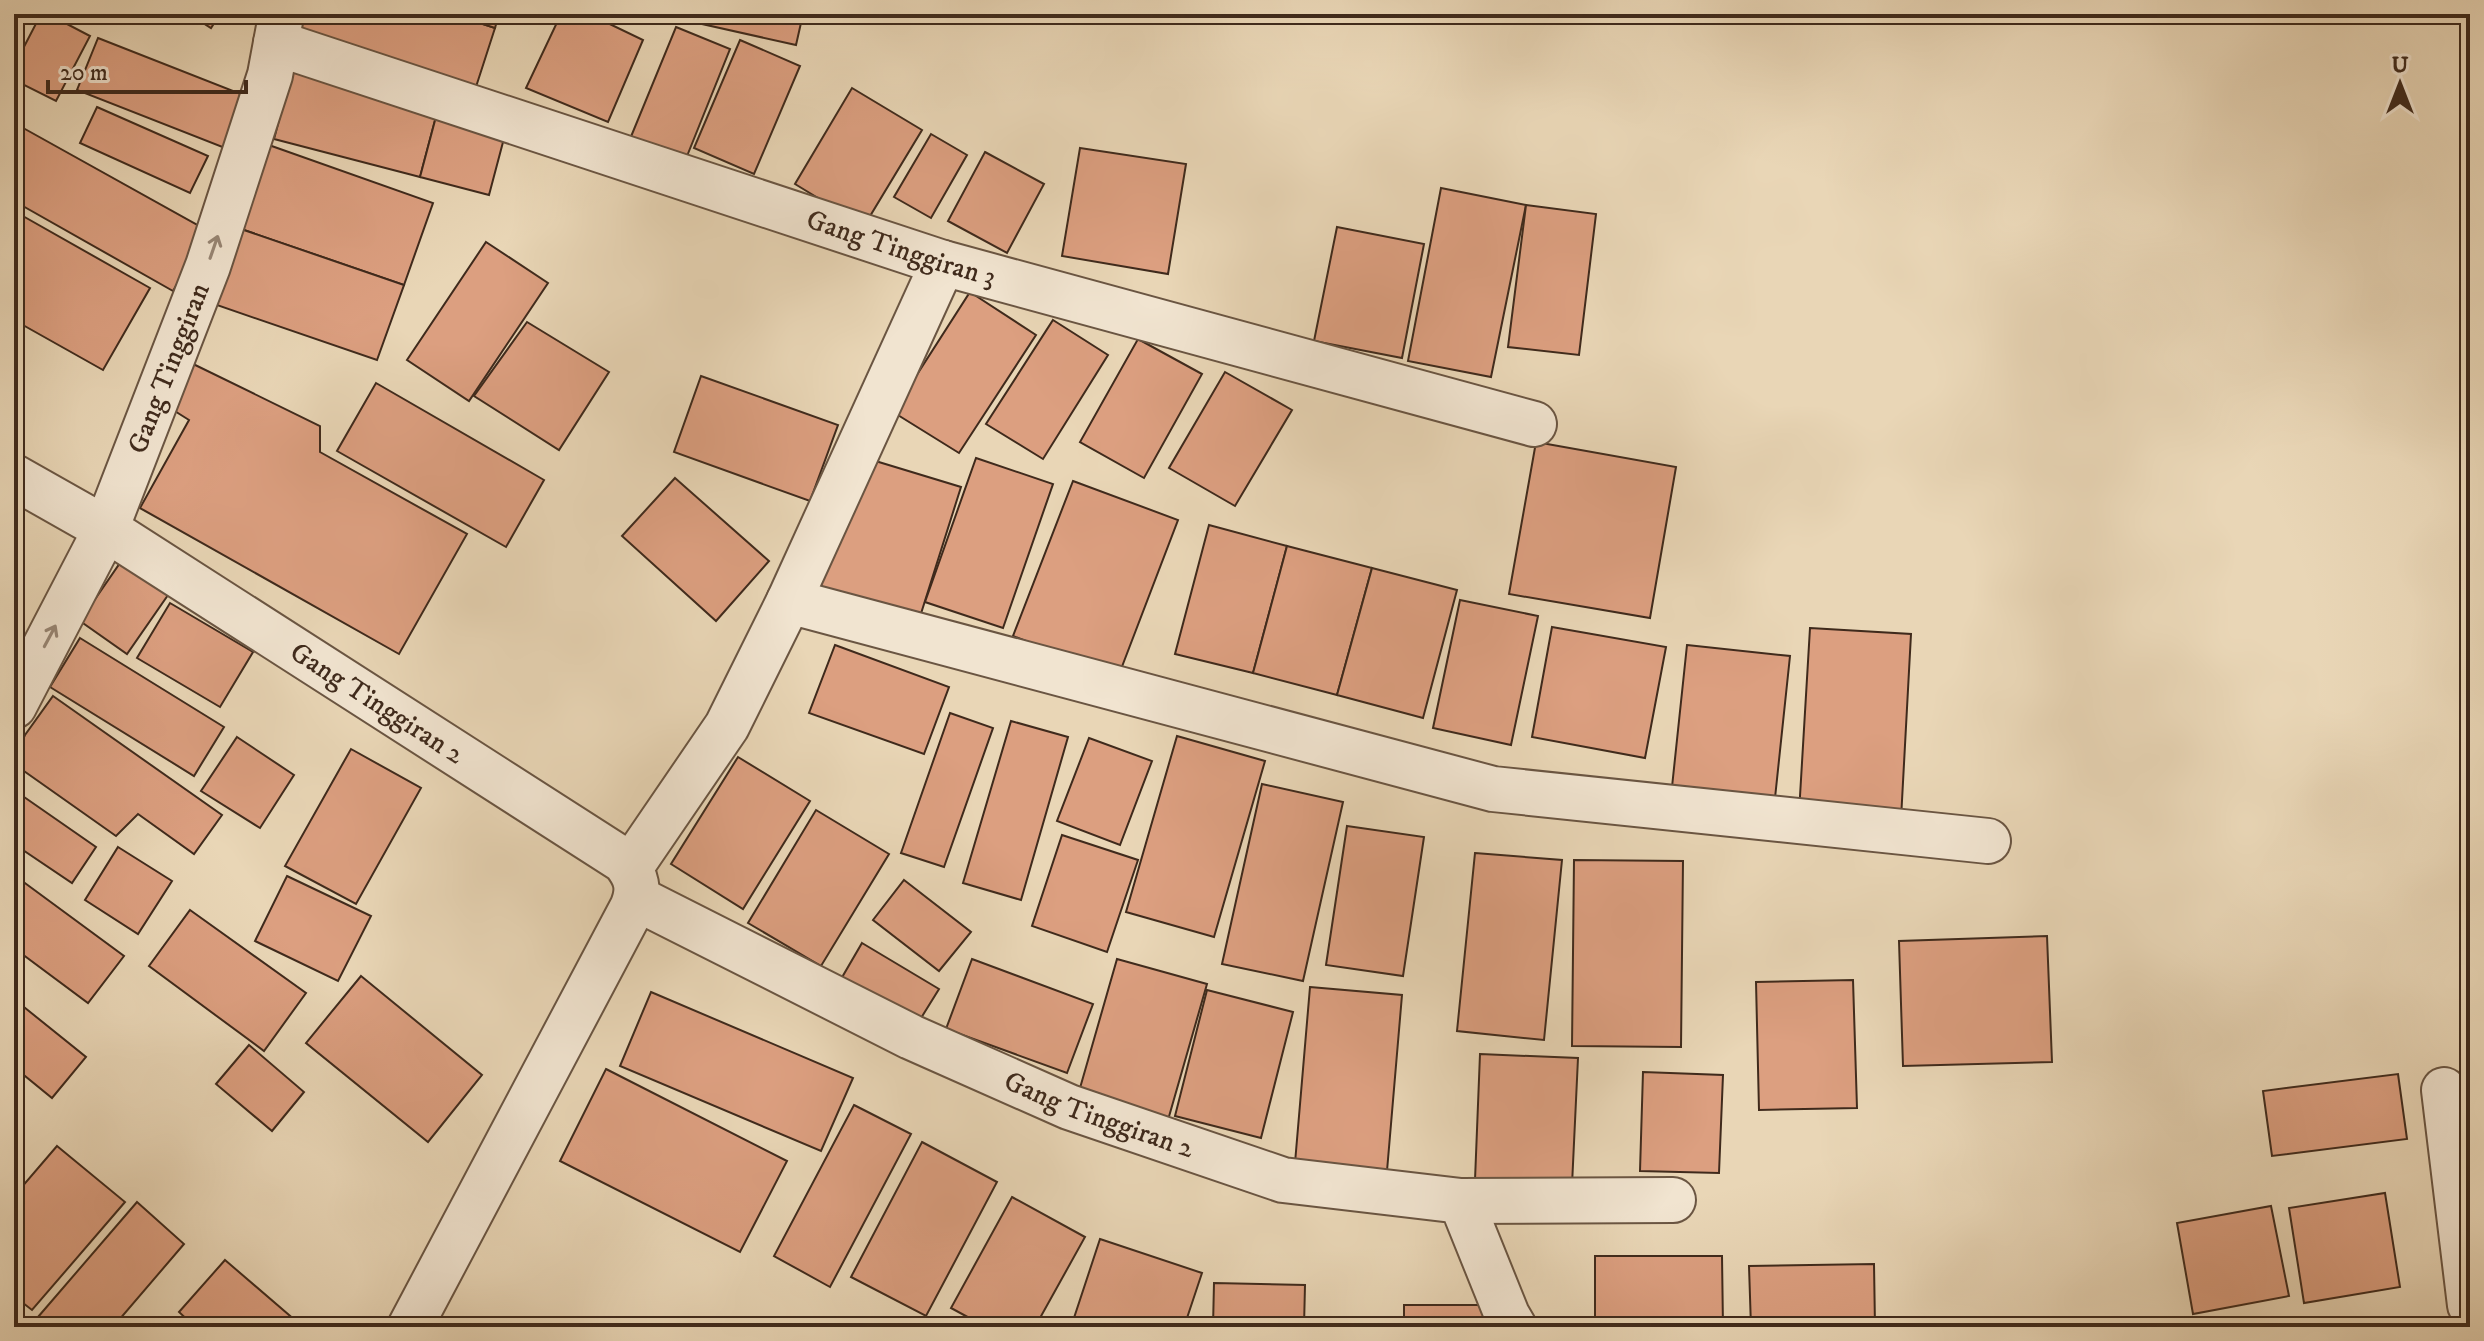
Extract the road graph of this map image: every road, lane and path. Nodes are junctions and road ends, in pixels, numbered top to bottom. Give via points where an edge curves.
1 (279, 28) edge
2 (943, 263) junction
3 (1534, 424) dead end
4 (14, 477) edge
5 (106, 529) junction
6 (789, 601) junction
7 (14, 706) edge
8 (1988, 841) dead end
9 (634, 883) junction
10 (2444, 1090) dead end
11 (1673, 1200) dead end
12 (1461, 1201) junction
13 (2470, 1305) edge
14 (410, 1327) edge
15 (1514, 1327) edge

1 - 2 street, Gang Tinggiran 3
5 -> 1 street, Gang Tinggiran via 208,266 261,104
2 - 3 street, Gang Tinggiran 3
2 - 6 street
4 - 5 street, Gang Tinggiran 2
7 -> 5 street, Gang Tinggiran
5 - 9 street, Gang Tinggiran 2 via 624,861
6 - 8 street via 1493,789
6 - 9 street via 727,726
9 - 12 street, Gang Tinggiran 2 via 911,1037 1069,1107 1283,1180
9 - 14 street
10 - 13 street
11 - 12 street, Gang Tinggiran 2
12 - 15 street

